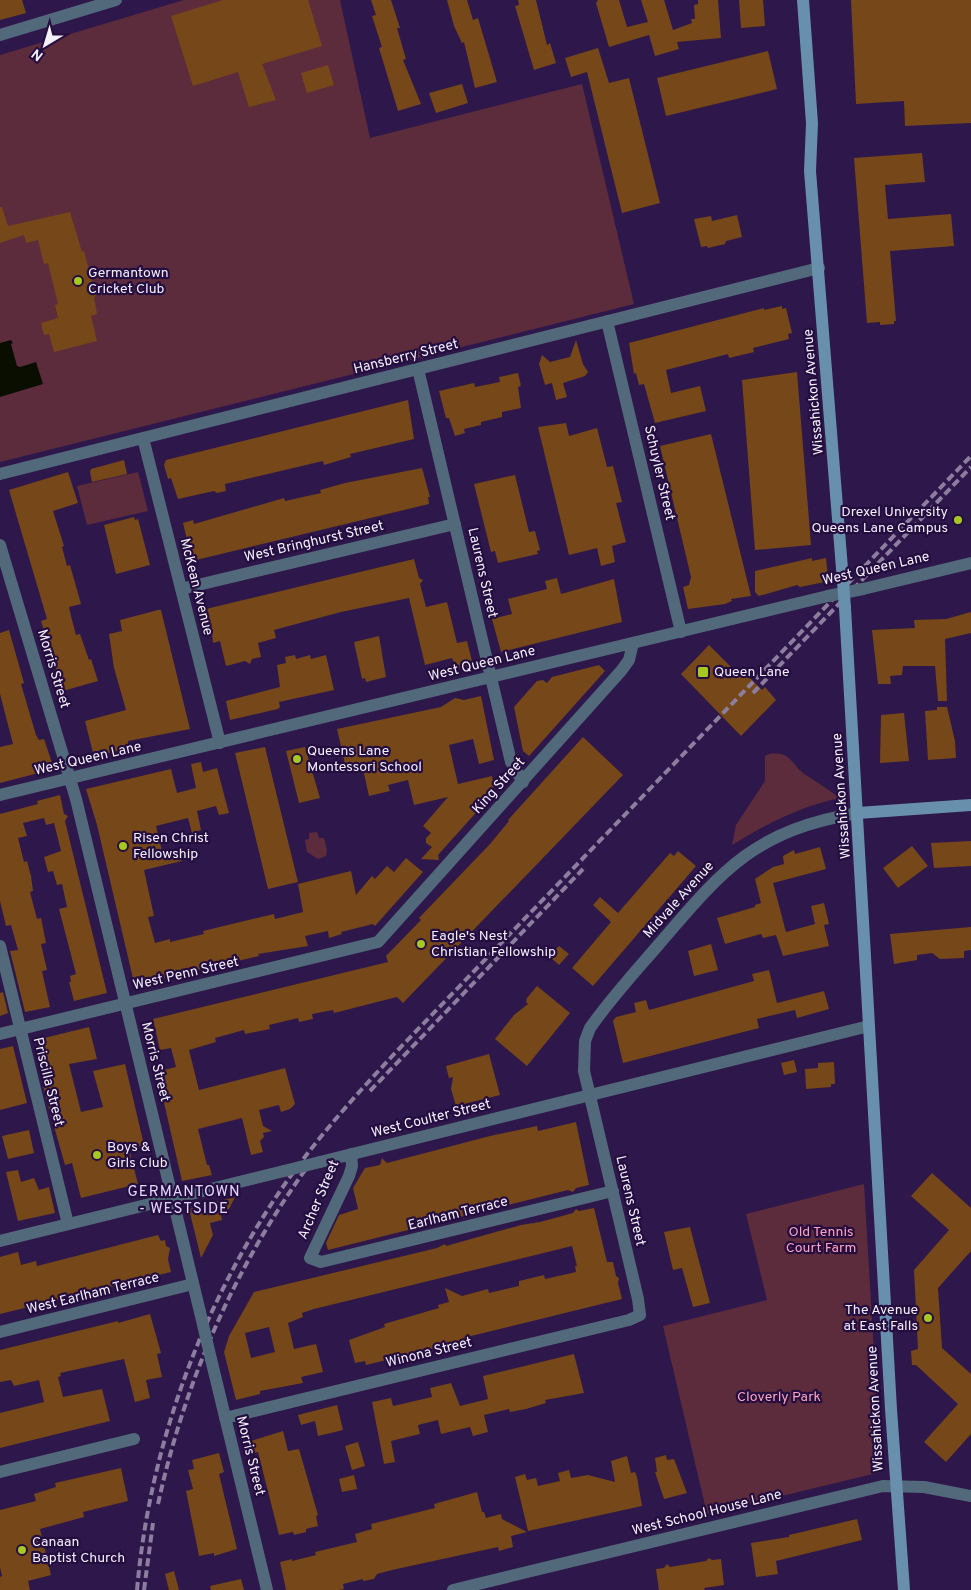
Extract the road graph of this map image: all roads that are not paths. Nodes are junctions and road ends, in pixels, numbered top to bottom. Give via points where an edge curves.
1 (116, 0) edge
2 (803, 0) edge
3 (0, 35) edge
4 (819, 268) junction
5 (607, 322) junction
6 (418, 369) junction
7 (143, 438) junction
8 (0, 474) edge
9 (455, 524) junction
10 (0, 545) edge
11 (971, 563) edge
12 (843, 586) junction
13 (181, 589) junction
14 (681, 632) junction
15 (633, 643) junction
16 (491, 678) junction
17 (220, 743) junction
18 (71, 778) junction
19 (523, 782) junction
20 (0, 796) edge
21 (971, 805) edge
22 (858, 813) junction
23 (378, 942) joint
24 (0, 946) edge
25 (125, 1004) junction
26 (869, 1026) junction
27 (20, 1029) junction
28 (0, 1034) edge
29 (590, 1094) junction
30 (351, 1154) junction
31 (612, 1191) junction
32 (172, 1198) junction
33 (68, 1224) junction
34 (0, 1241) edge
35 (310, 1258) joint
36 (193, 1284) junction
37 (640, 1315) joint
38 (0, 1332) edge
39 (225, 1418) junction
40 (134, 1439) dead end
41 (0, 1472) edge
42 (896, 1485) junction
43 (971, 1496) edge
44 (267, 1590) edge
45 (453, 1590) edge
46 (904, 1590) edge

1 - 3 street
2 - 4 street, Wissahickon Avenue via 812,123 810,170
4 - 5 street, Hansberry Street
4 - 12 street, Wissahickon Avenue
5 - 6 street, Hansberry Street
5 - 14 street, Schuyler Street
6 - 7 street, Hansberry Street
6 - 9 street, Laurens Street
7 - 8 street, Hansberry Street
7 - 13 street, McKean Avenue
9 - 13 street, West Bringhurst Street
9 - 16 street, Laurens Street
10 - 18 street, Morris Street
11 - 12 street, West Queen Lane, bridge via 863,589
12 - 14 street, West Queen Lane, bridge via 828,596
12 - 22 street, Wissahickon Avenue, bridge
13 - 17 street, McKean Avenue
14 - 15 street, West Queen Lane
15 - 16 street, West Queen Lane
15 - 19 street, King Street via 629,660 621,671
16 - 17 street, West Queen Lane
16 - 19 street, Laurens Street via 511,762
17 - 18 street, West Queen Lane
18 - 20 street, West Queen Lane
18 - 25 street, Morris Street
19 - 23 street, King Street
21 - 22 street, Midvale Avenue
22 - 26 street, Wissahickon Avenue
22 - 29 street, Midvale Avenue via 819,821 781,834 737,861 710,885 590,1028 583,1056
23 - 25 street, West Penn Street
24 - 27 street, Priscilla Street
25 - 27 street, West Penn Street
25 - 32 street, Morris Street
26 - 29 street, West Coulter Street
26 - 42 street, Wissahickon Avenue
27 - 28 street, West Penn Street
27 - 33 street, Priscilla Street
29 - 30 street, West Coulter Street
29 - 31 street, Laurens Street
30 - 32 street, West Coulter Street, bridge
30 - 35 street, Archer Street via 349,1176
31 - 35 street, Earlham Terrace via 330,1262
31 - 37 street, Laurens Street
32 - 33 street, West Coulter Street
32 - 36 street, Morris Street
33 - 34 street, West Coulter Street
36 - 38 street, West Earlham Terrace
36 - 39 street, Morris Street, bridge
37 - 39 street, Winona Street
39 - 44 street, Morris Street
40 - 41 street
42 - 43 street, West School House Lane
42 - 45 street, West School House Lane
42 - 46 street, Wissahickon Avenue

